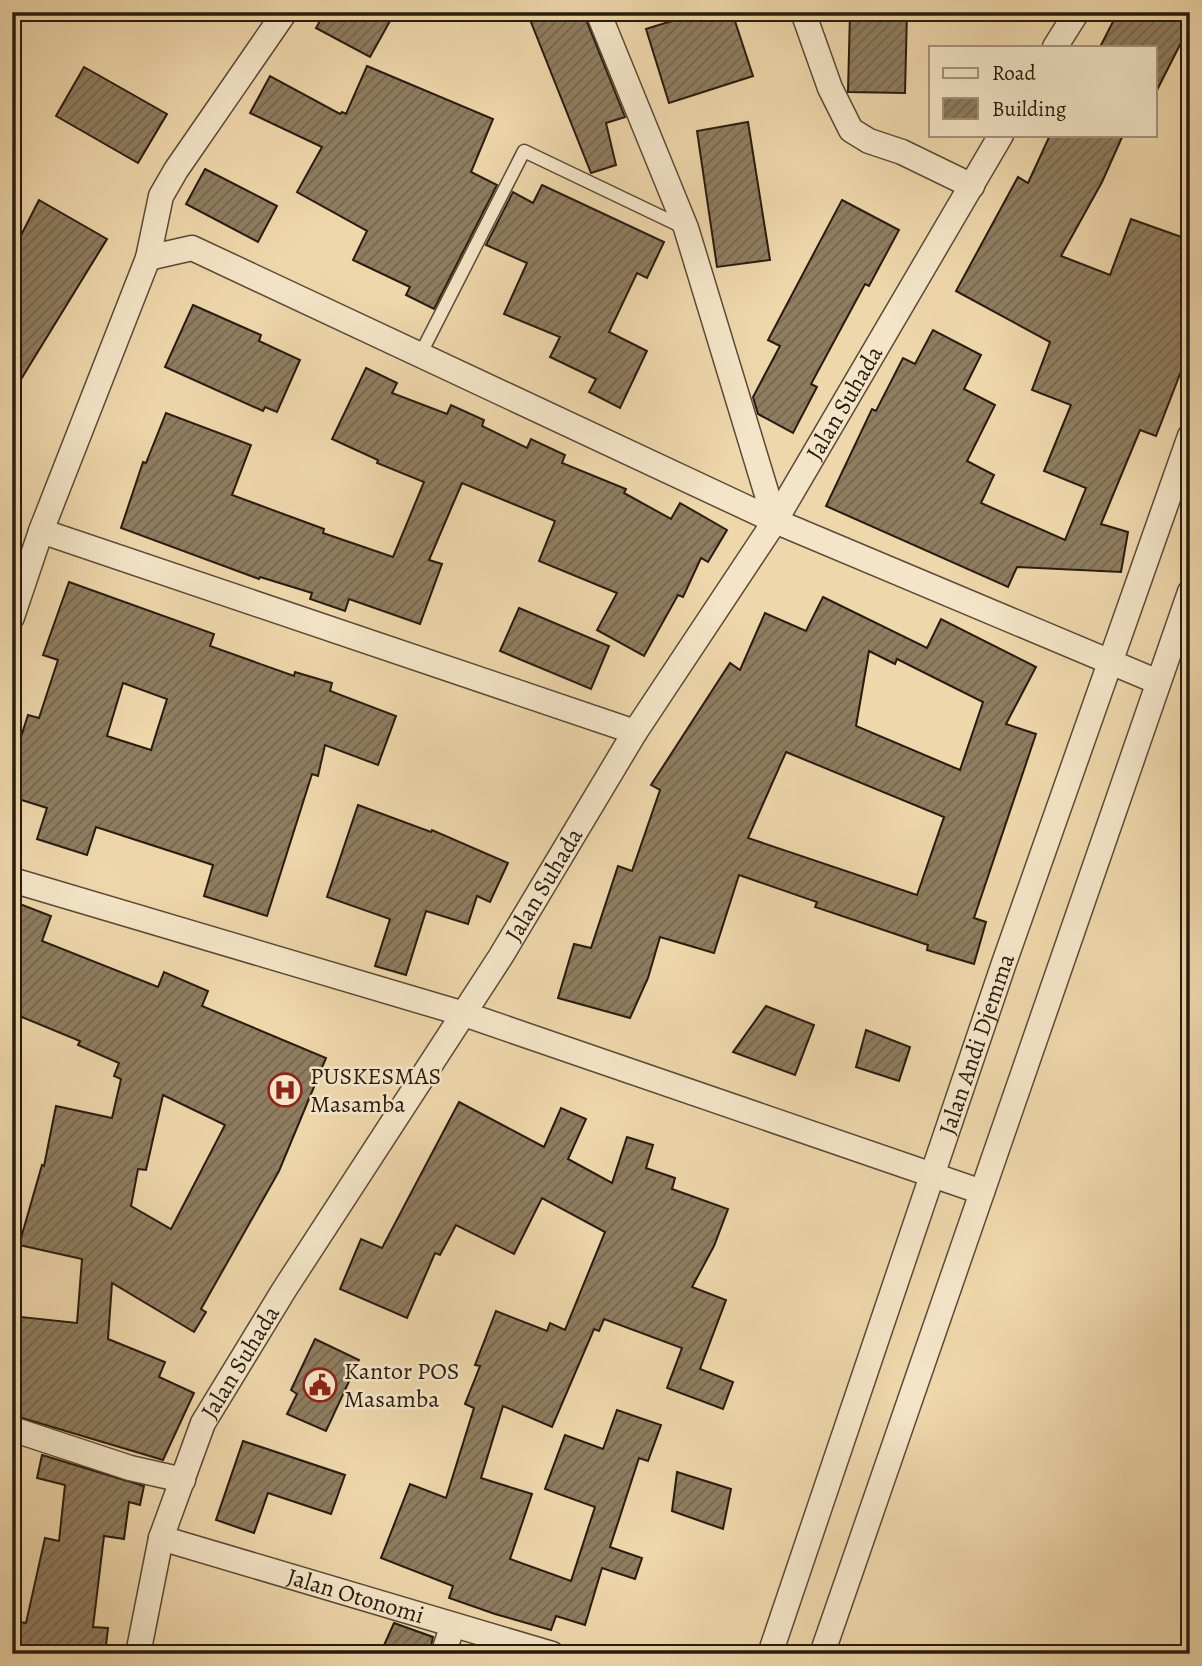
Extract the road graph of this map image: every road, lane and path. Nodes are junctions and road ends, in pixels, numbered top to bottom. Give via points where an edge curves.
1 (285, 12) edge
2 (598, 12) edge
3 (803, 12) edge
4 (1077, 12) edge
5 (1056, 46) edge
6 (1000, 136) edge
7 (972, 186) junction
8 (686, 228) junction
9 (148, 258) junction
10 (420, 355) junction
11 (1190, 436) edge
12 (775, 521) junction
13 (41, 531) junction
14 (1190, 592) edge
15 (12, 617) edge
16 (1111, 664) junction
17 (1158, 682) junction
18 (635, 732) junction
19 (12, 880) edge
20 (464, 1014) junction
21 (933, 1175) junction
22 (982, 1192) junction
23 (12, 1429) edge
24 (183, 1480) junction
25 (161, 1538) junction
26 (453, 1625) junction
27 (138, 1654) edge
28 (443, 1654) edge
29 (552, 1654) edge
30 (770, 1654) edge
31 (822, 1654) edge

1 - 9 street via 161,196
2 - 8 street
3 - 7 street via 830,88 851,130
4 - 5 street
6 - 7 street, Jalan Suhada
7 - 12 street, Jalan Suhada
8 - 10 lane via 524,151
8 - 12 street
9 - 10 street via 192,248 208,253
9 - 13 street
10 - 12 street
11 - 16 street, Jalan Andi Djemma
12 - 16 street
12 - 18 street, Jalan Suhada
13 - 15 street
13 - 18 street
14 - 17 street
16 - 17 street
16 - 21 street, Jalan Andi Djemma
17 - 22 street
18 - 20 street, Jalan Suhada
19 - 20 street
20 - 21 street
20 - 24 street, Jalan Suhada via 203,1423
21 - 22 street
21 - 30 street, Jalan Andi Djemma
22 - 31 street
23 - 24 street via 130,1468
24 - 25 street, Jalan Suhada
25 - 26 street, Jalan Otonomi
25 - 27 street, Jalan Suhada
26 - 28 street
26 - 29 street, Jalan Otonomi

